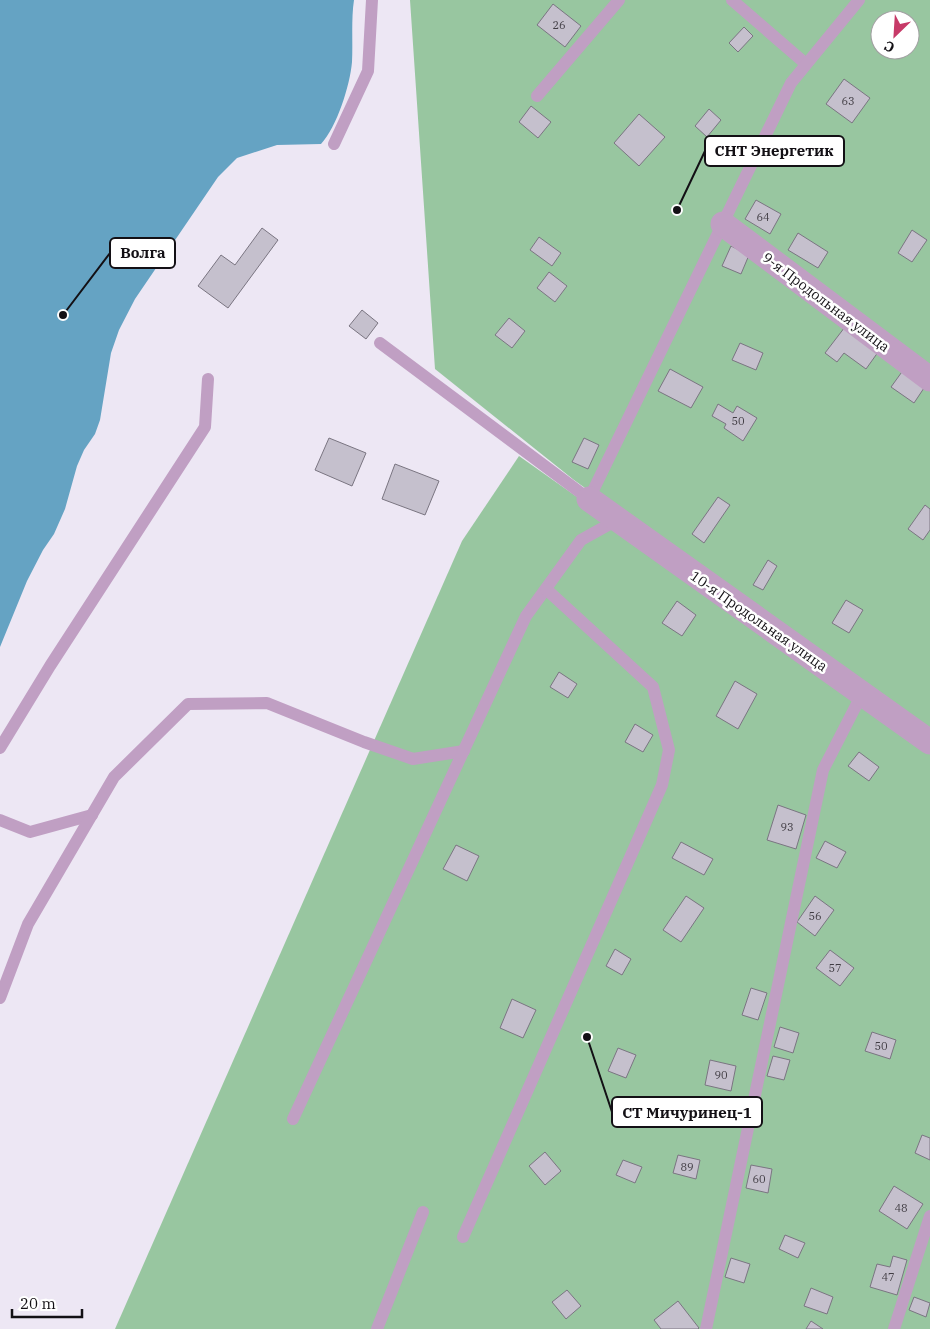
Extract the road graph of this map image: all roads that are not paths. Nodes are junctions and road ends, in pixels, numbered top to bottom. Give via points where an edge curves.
1 (372, 0) edge
2 (619, 0) edge
3 (732, 0) edge
4 (859, 0) edge
5 (806, 64) junction
6 (536, 96) dead end
7 (334, 144) dead end
8 (723, 224) junction
9 (380, 343) dead end
10 (208, 379) dead end
11 (930, 379) edge
12 (588, 499) junction
13 (618, 520) junction
14 (546, 589) junction
15 (862, 694) junction
16 (930, 742) edge
17 (0, 748) edge
18 (464, 751) junction
19 (92, 815) junction
20 (0, 820) edge
21 (0, 998) edge
22 (294, 1118) dead end
23 (423, 1212) dead end
24 (930, 1216) edge
25 (463, 1237) dead end
26 (377, 1329) edge
27 (706, 1329) edge
28 (894, 1329) edge

1 - 7 lane via 368,71
2 - 6 lane
3 - 5 lane
4 - 5 lane
5 - 8 lane via 791,83
8 - 11 street, 9-я Продольная улица
8 - 12 lane
9 - 12 lane
10 - 17 lane via 205,427
12 - 13 street, 10-я Продольная улица
13 - 14 lane via 582,540
13 - 15 street, 10-я Продольная улица
14 - 18 lane via 526,616
14 - 25 lane via 653,687 669,750 662,785
15 - 16 street, 10-я Продольная улица
15 - 27 lane via 823,770
18 - 19 lane via 413,759 267,703 188,704 114,778
18 - 22 lane
19 - 20 lane via 30,832
19 - 21 lane via 28,924
23 - 26 lane
24 - 28 lane

